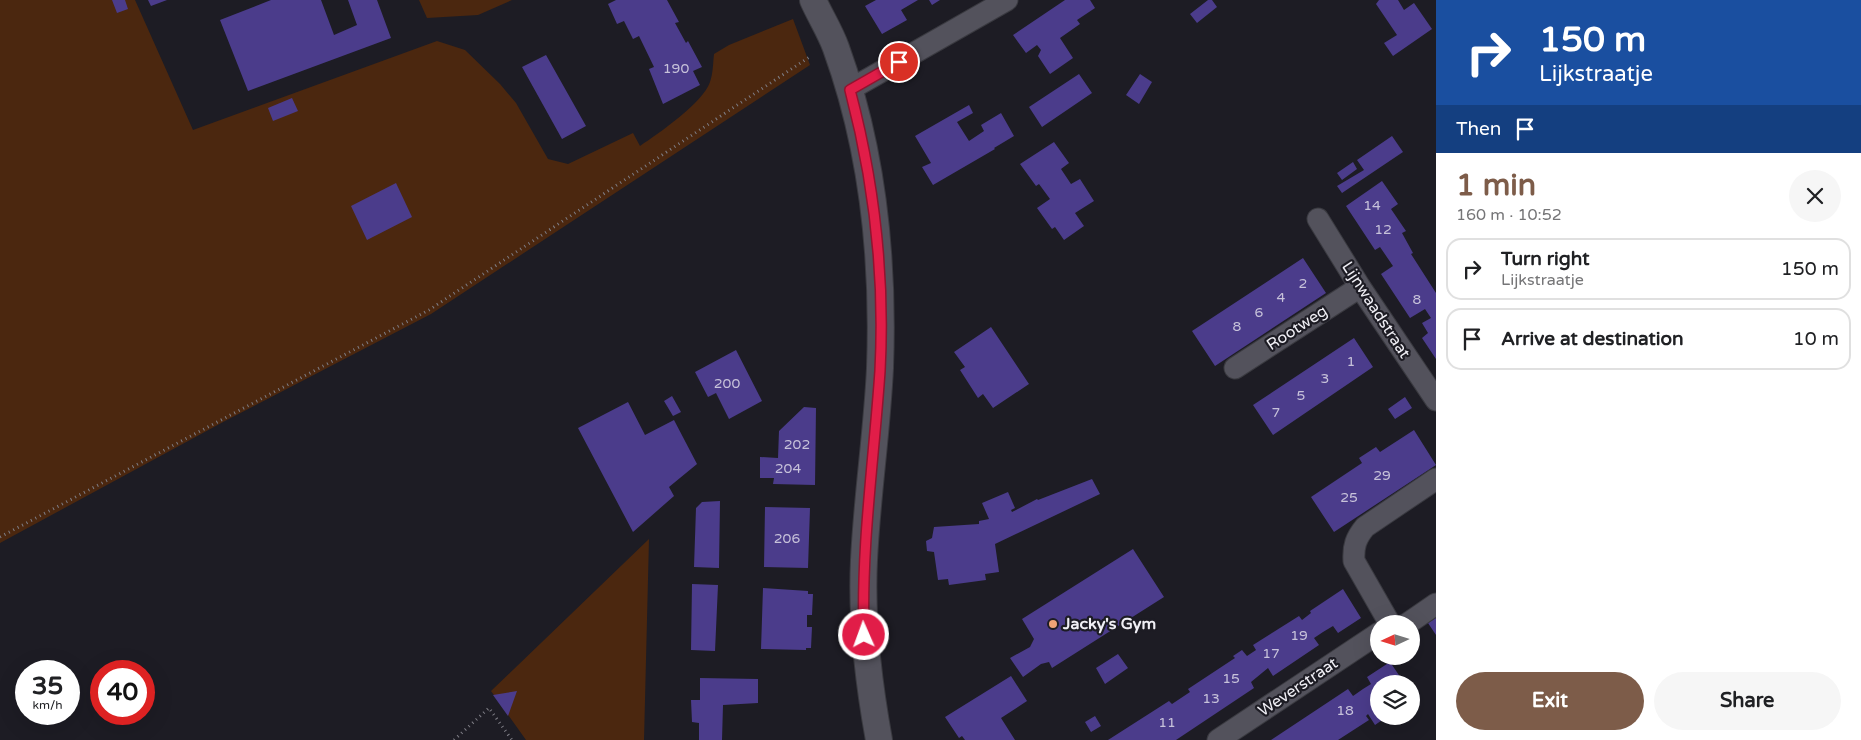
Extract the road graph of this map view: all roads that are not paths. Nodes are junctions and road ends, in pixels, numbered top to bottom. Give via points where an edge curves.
1 (813, 0) edge
2 (1007, 0) edge
3 (850, 90) junction
4 (1318, 219) dead end
5 (1360, 287) junction
6 (1235, 368) dead end
7 (1436, 400) edge
8 (1436, 479) edge
9 (1436, 604) edge
10 (1385, 615) edge
11 (1420, 615) edge
12 (1370, 639) edge
13 (880, 740) edge
14 (1218, 740) edge

1 - 3 street via 835,46
2 - 3 street
3 - 13 street via 870,180 879,264 880,370 863,604 865,650
4 - 5 street, Lijnwaadstraat
5 - 6 street, Rootweg
5 - 7 street, Lijnwaadstraat
8 - 10 street via 1365,527 1357,537 1354,561
9 - 11 street
12 - 14 street, Weverstraat

